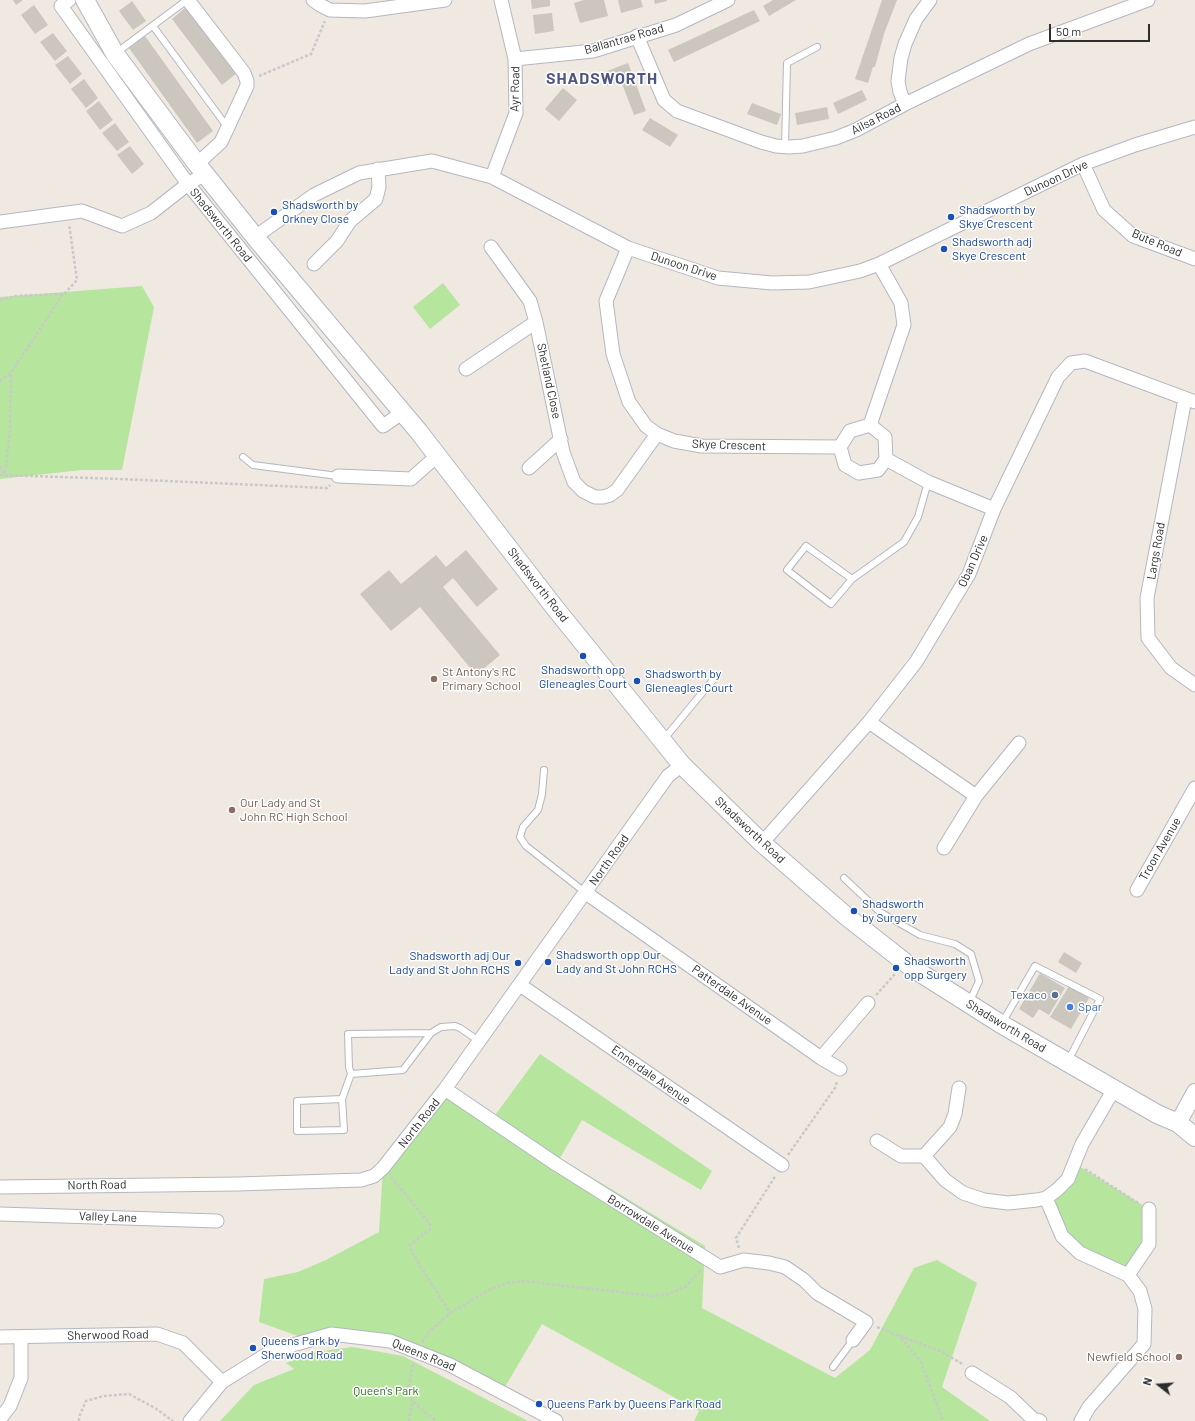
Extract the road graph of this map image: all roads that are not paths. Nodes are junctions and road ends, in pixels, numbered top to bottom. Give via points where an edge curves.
1 (68, 0) edge
2 (85, 0) edge
3 (188, 0) edge
4 (313, 0) edge
5 (444, 0) edge
6 (500, 0) edge
7 (728, 0) edge
8 (930, 0) edge
9 (1148, 0) edge
10 (153, 26) junction
11 (637, 36) junction
12 (817, 47) dead end
13 (115, 54) junction
14 (515, 59) junction
15 (905, 104) junction
16 (228, 128) junction
17 (1195, 128) edge
18 (785, 147) junction
19 (1083, 164) junction
20 (201, 169) junction
21 (378, 169) junction
22 (492, 177) junction
23 (188, 184) junction
24 (0, 222) edge
25 (255, 237) junction
26 (491, 247) dead end
27 (628, 248) junction
28 (1195, 259) edge
29 (314, 264) dead end
30 (879, 264) junction
31 (536, 322) junction
32 (466, 369) dead end
33 (1190, 401) edge
34 (402, 412) junction
35 (870, 425) junction
36 (657, 434) junction
37 (560, 439) junction
38 (840, 447) junction
39 (438, 455) junction
40 (243, 457) dead end
41 (886, 459) junction
42 (529, 468) dead end
43 (338, 476) joint
44 (928, 482) junction
45 (994, 509) junction
46 (852, 579) junction
47 (717, 675) dead end
48 (1195, 685) edge
49 (869, 722) junction
50 (662, 741) junction
51 (1019, 743) dead end
52 (682, 765) junction
53 (544, 770) dead end
54 (1195, 788) edge
55 (976, 796) junction
56 (762, 843) junction
57 (944, 848) dead end
58 (844, 878) dead end
59 (1137, 890) dead end
60 (586, 893) junction
61 (520, 985) junction
62 (868, 1003) road end
63 (969, 1004) junction
64 (1001, 1024) junction
65 (431, 1033) junction
66 (479, 1041) junction
67 (821, 1058) junction
68 (1068, 1062) junction
69 (840, 1069) dead end
70 (351, 1074) junction
71 (959, 1088) dead end
72 (445, 1089) junction
73 (1114, 1089) junction
74 (1195, 1092) edge
75 (342, 1098) junction
76 (1178, 1123) junction
77 (1195, 1137) edge
78 (877, 1141) dead end
79 (924, 1156) junction
80 (782, 1165) dead end
81 (0, 1187) edge
82 (1046, 1198) junction
83 (1149, 1209) road end
84 (0, 1214) edge
85 (217, 1221) dead end
86 (1128, 1275) junction
87 (0, 1337) edge
88 (21, 1337) junction
89 (853, 1340) joint
90 (833, 1367) dead end
91 (972, 1373) road end
92 (222, 1382) junction
93 (0, 1418) edge
94 (190, 1421) edge
95 (556, 1421) edge
96 (1040, 1421) edge
97 (1081, 1421) edge

1 - 23 street, Shadsworth Road via 61,6
2 - 13 main road, Shadsworth Road
3 - 10 lane
3 - 16 street via 244,73 247,81
4 - 5 street via 330,10 365,11
6 - 14 street, Ayr Road
7 - 11 street, Ballantrae Road via 676,25
8 - 15 street via 916,19 901,58 898,81
9 - 15 street, Ailsa Road via 1029,44
10 - 13 lane
10 - 16 lane
11 - 14 street, Ballantrae Road via 593,50
11 - 18 street, Ailsa Road via 664,100 677,111 761,142
12 - 18 lane via 787,63
13 - 20 main road, Shadsworth Road
14 - 22 street, Ayr Road via 516,113
15 - 18 street, Ailsa Road via 836,138 803,146
16 - 20 street
17 - 19 street, Dunoon Drive
19 - 28 street, Bute Road via 1104,210 1133,236
19 - 30 street, Dunoon Drive
20 - 23 street
20 - 25 main road, Shadsworth Road
21 - 22 street, Dunoon Drive via 432,160
21 - 25 street, Dunoon Drive via 359,173 314,195
21 - 29 street via 379,187 376,200 350,221 337,241
22 - 27 street, Dunoon Drive
23 - 24 street via 151,213 122,226 82,211
23 - 34 street, Shadsworth Road via 382,426
25 - 34 main road, Shadsworth Road
26 - 31 street, Shetland Close via 530,300
27 - 30 street, Dunoon Drive via 718,278 772,282 809,282 860,271
27 - 36 street, Skye Crescent via 606,301 613,354 630,402 646,426
30 - 35 street via 901,303 904,325
31 - 32 street, Shetland Close
31 - 37 street, Shetland Close
33 - 45 street, Oban Drive via 1086,361 1071,363 1058,377
33 - 48 street, Largs Road via 1147,598 1148,638 1171,668
34 - 39 main road, Shadsworth Road
35 - 38 street via 850,431
35 - 41 street via 885,437
36 - 37 street, Shetland Close via 616,490 603,497 595,497 583,491 574,482
36 - 38 street, Skye Crescent via 674,441 702,446
37 - 42 street
38 - 41 street via 845,465 859,473 878,470
39 - 43 street via 411,479
39 - 50 main road, Shadsworth Road via 555,608
40 - 43 lane via 254,465
41 - 44 street
44 - 45 street
44 - 46 lane via 918,517 904,542
45 - 49 street, Oban Drive via 970,574 916,662
46 - 46 lane via 831,604 787,570 806,546
47 - 50 lane
49 - 55 street
49 - 56 street, Oban Drive
50 - 52 main road, Shadsworth Road
51 - 55 street
52 - 56 main road, Shadsworth Road
52 - 60 street, North Road via 668,776
53 - 60 lane via 538,810 523,827 520,837 526,846
54 - 59 street, Troon Avenue
55 - 57 street
56 - 63 main road, Shadsworth Road via 846,916 911,967
58 - 63 lane via 880,912 920,935 954,944 971,954 979,981
60 - 61 street, North Road
60 - 67 street, Patterdale Avenue
61 - 66 street, North Road
61 - 80 street, Ennerdale Avenue
62 - 67 street
63 - 64 main road, Shadsworth Road
64 - 68 main road, Shadsworth Road
64 - 68 lane via 1035,966 1100,999
65 - 66 lane via 441,1027 454,1026 463,1029
65 - 70 lane via 403,1070
65 - 70 lane via 348,1034
66 - 72 street, North Road
67 - 69 street, Patterdale Avenue
68 - 73 main road, Shadsworth Road
70 - 75 lane
71 - 79 street via 950,1127
72 - 81 street, North Road via 383,1168 374,1176 361,1180
72 - 89 street, Borrowdale Avenue via 556,1164 720,1267 744,1260 785,1267 817,1293 866,1322
73 - 76 main road, Shadsworth Road
73 - 82 street via 1082,1144 1068,1179
74 - 76 street
75 - 75 lane via 297,1101 297,1131 344,1130
76 - 77 main road, Shadsworth Road
78 - 79 street via 901,1156
79 - 82 street via 945,1180 963,1193 1008,1204
82 - 86 street via 1062,1236 1080,1253
83 - 86 street via 1149,1244
84 - 85 street, Valley Lane
86 - 97 street via 1140,1291 1145,1309 1144,1344 1089,1407
87 - 88 street, Sherwood Road
88 - 92 street, Sherwood Road via 157,1334 183,1343
88 - 93 street via 22,1378 10,1406
89 - 90 lane
91 - 96 street via 1010,1397 1033,1419
92 - 94 street, Queens Road
92 - 95 street, Queens Road via 272,1351 331,1334 390,1341 416,1351 450,1365

